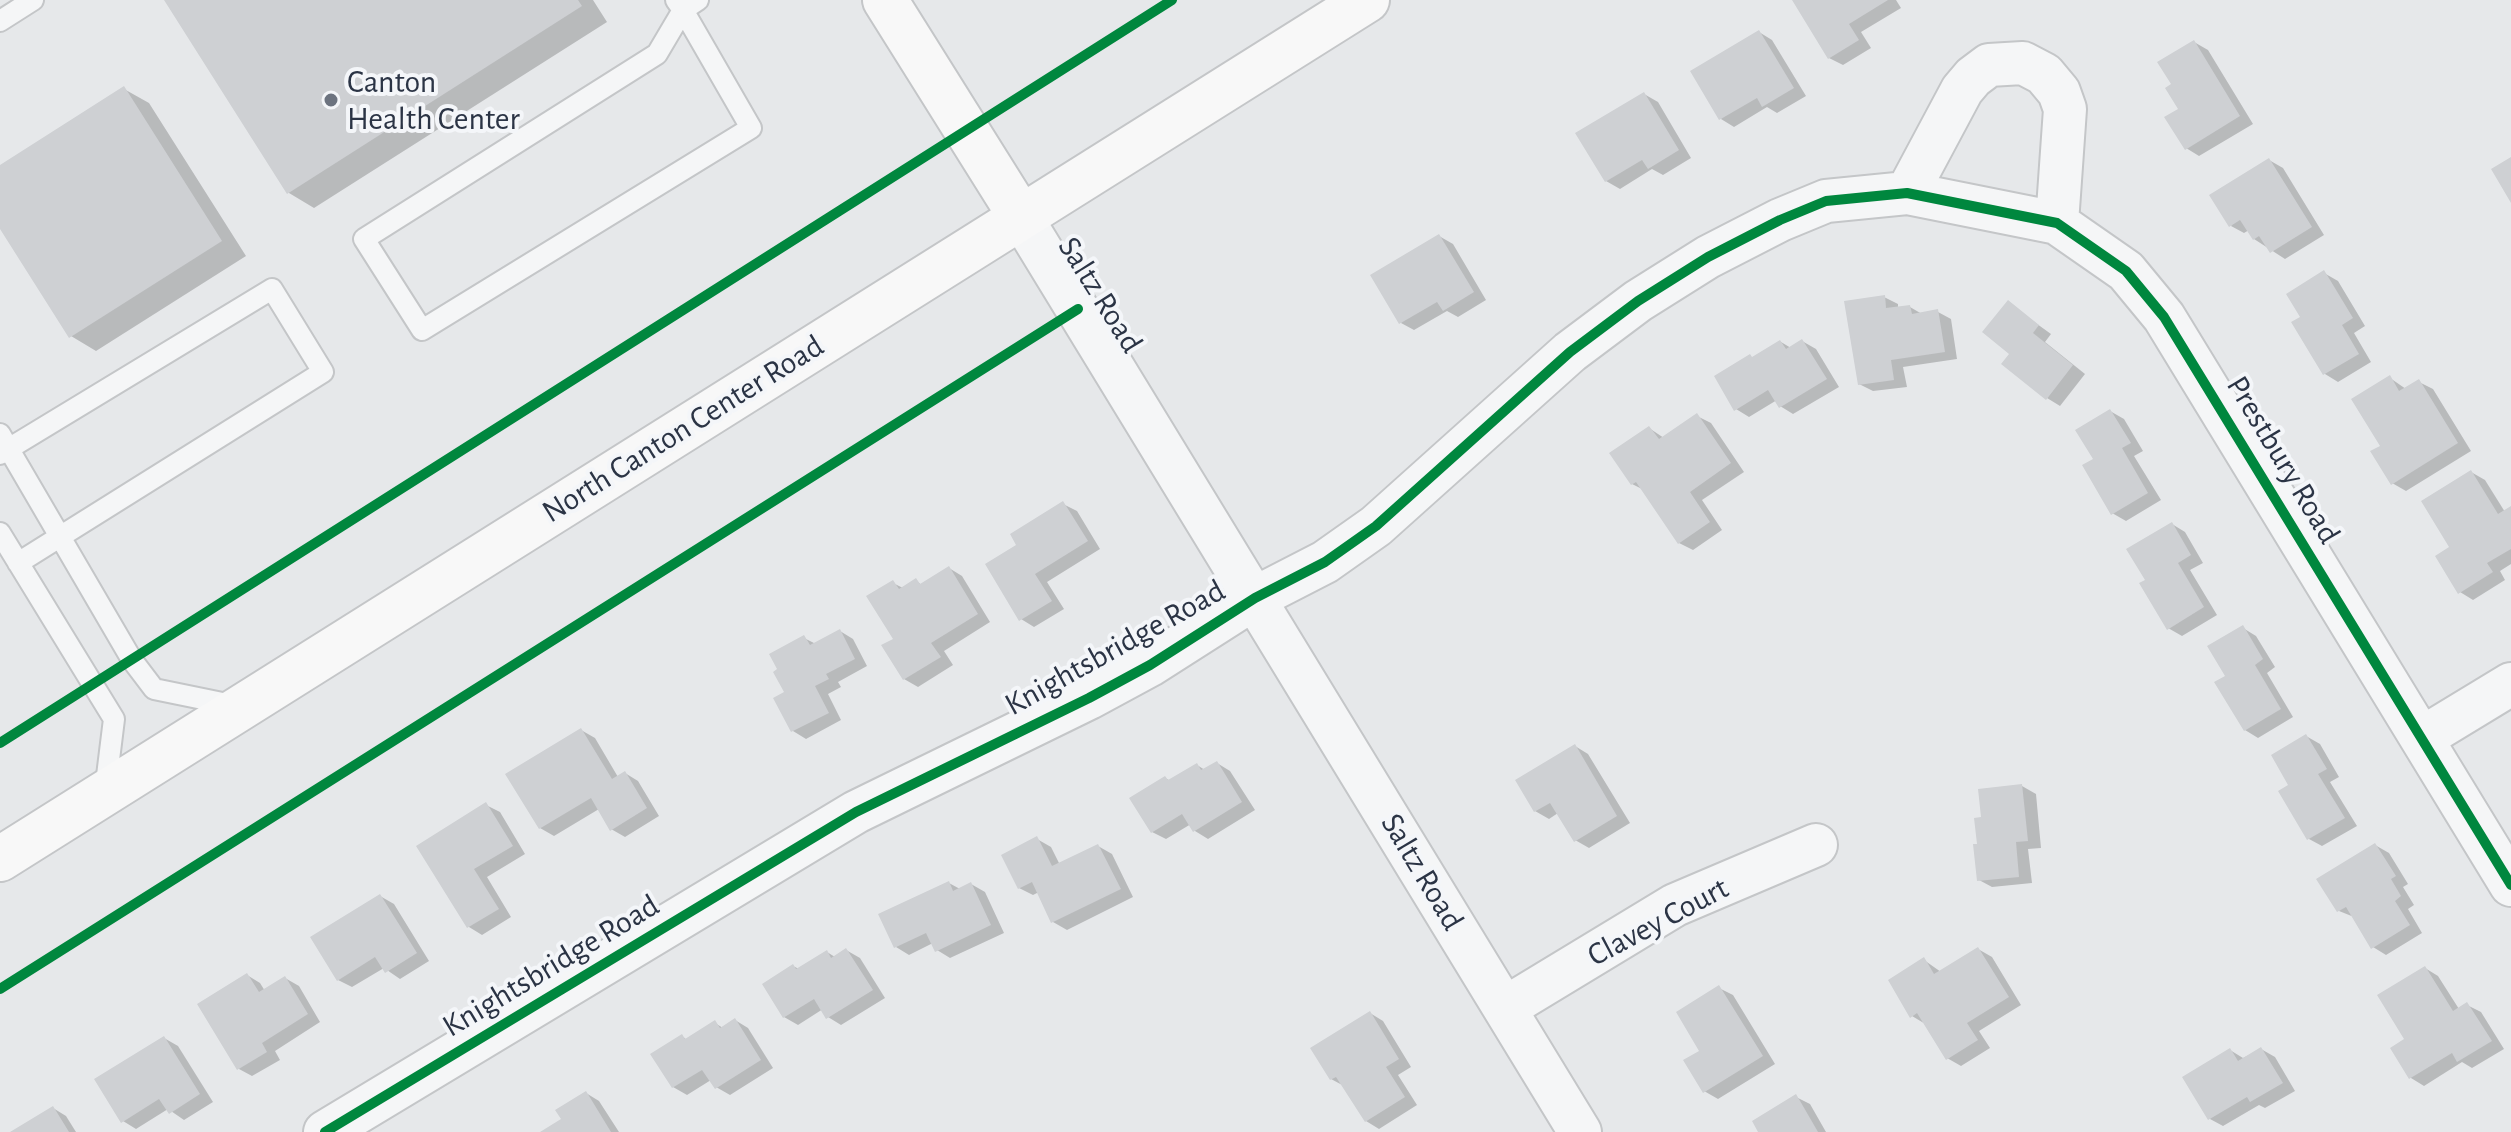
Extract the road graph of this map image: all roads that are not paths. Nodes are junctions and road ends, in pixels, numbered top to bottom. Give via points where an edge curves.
1 (33, 0) edge
2 (885, 0) edge
3 (1367, 0) edge
4 (686, 3) edge
5 (0, 21) edge
6 (1907, 193) junction
7 (1021, 217) junction
8 (2057, 223) junction
9 (3, 445) edge
10 (0, 533) edge
11 (61, 537) junction
12 (18, 563) junction
13 (1255, 598) junction
14 (2511, 684) edge
15 (241, 707) junction
16 (2422, 738) junction
17 (105, 793) junction
18 (1816, 845) dead end
19 (0, 859) edge
20 (2511, 885) edge
21 (1505, 1008) junction
22 (325, 1132) edge
23 (1580, 1132) edge

1 - 5 lane
2 - 7 main road, Saltz Road
3 - 7 main road, North Canton Center Road
4 - 4 lane via 657,54 364,239 422,330 751,128
6 - 8 street, Prestbury Road
6 - 8 street via 1973,77 1989,65 2023,63 2044,74 2065,109
6 - 13 street, Knightsbridge Road via 1826,201 1696,264 1570,352 1376,526 1325,562
7 - 13 street, Saltz Road
7 - 15 main road, North Canton Center Road
8 - 16 street, Prestbury Road via 2126,271 2164,317
9 - 11 lane
9 - 11 lane via 272,289 323,372
10 - 12 lane
11 - 12 lane
11 - 15 lane via 154,689
12 - 17 lane via 114,719
13 - 21 street, Saltz Road
13 - 22 street, Knightsbridge Road via 1089,698 856,812
14 - 16 street
15 - 17 main road, North Canton Center Road
16 - 20 street, Prestbury Road
17 - 19 main road, North Canton Center Road
18 - 21 street, Clavey Court via 1675,905
21 - 23 street, Saltz Road

